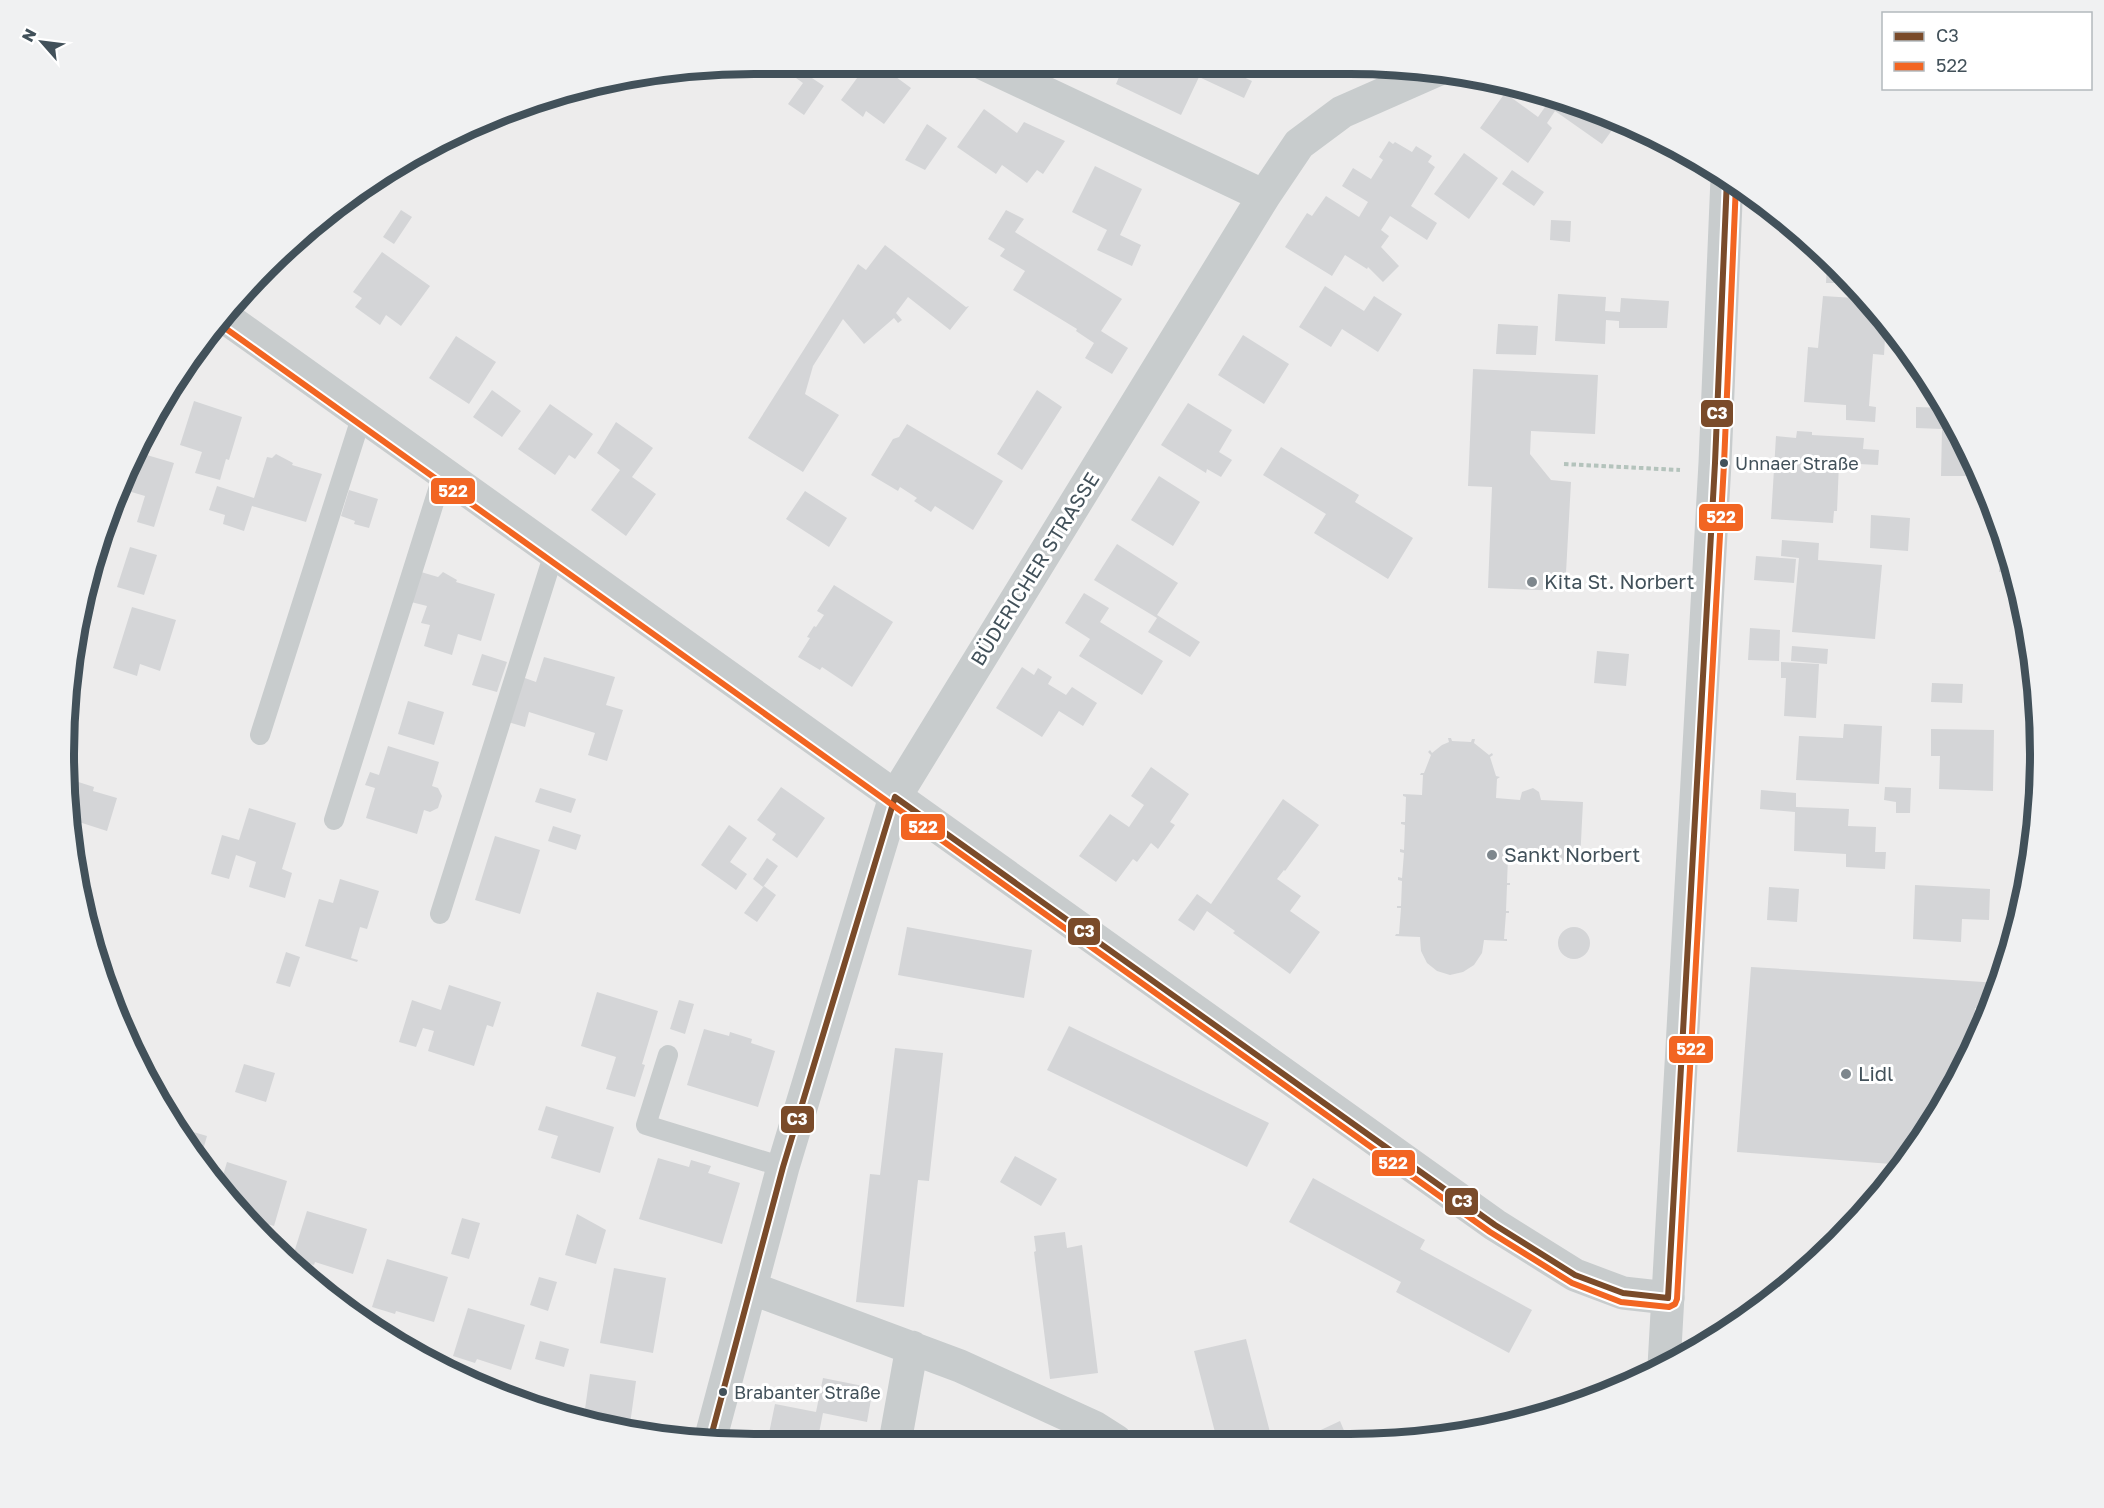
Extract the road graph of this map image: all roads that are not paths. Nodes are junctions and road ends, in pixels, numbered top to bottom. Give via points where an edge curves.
1 (1005, 74) edge
2 (1421, 77) edge
3 (1727, 187) edge
4 (1264, 196) junction
5 (229, 321) edge
6 (362, 415) junction
7 (443, 474) junction
8 (554, 553) junction
9 (260, 735) dead end
10 (895, 797) junction
11 (334, 820) dead end
12 (440, 914) dead end
13 (668, 1055) dead end
14 (783, 1167) junction
15 (752, 1288) junction
16 (1668, 1298) junction
17 (912, 1347) junction
18 (1665, 1357) edge
19 (713, 1433) edge
20 (896, 1434) edge
21 (1105, 1434) edge

1 - 4 street
2 - 4 street, BÜDERICHER STRASSE via 1342,112 1299,144
3 - 16 street
4 - 10 street, BÜDERICHER STRASSE
5 - 6 street
6 - 7 street
6 - 9 lane
7 - 8 street
7 - 11 lane
8 - 10 street
8 - 12 lane
10 - 14 street, BÜDERICHER STRASSE
10 - 16 street via 1495,1225 1575,1275 1623,1293
13 - 14 lane via 646,1125
14 - 15 street, BÜDERICHER STRASSE
15 - 17 street
15 - 19 street, BÜDERICHER STRASSE
16 - 18 street
17 - 20 street
17 - 21 street

